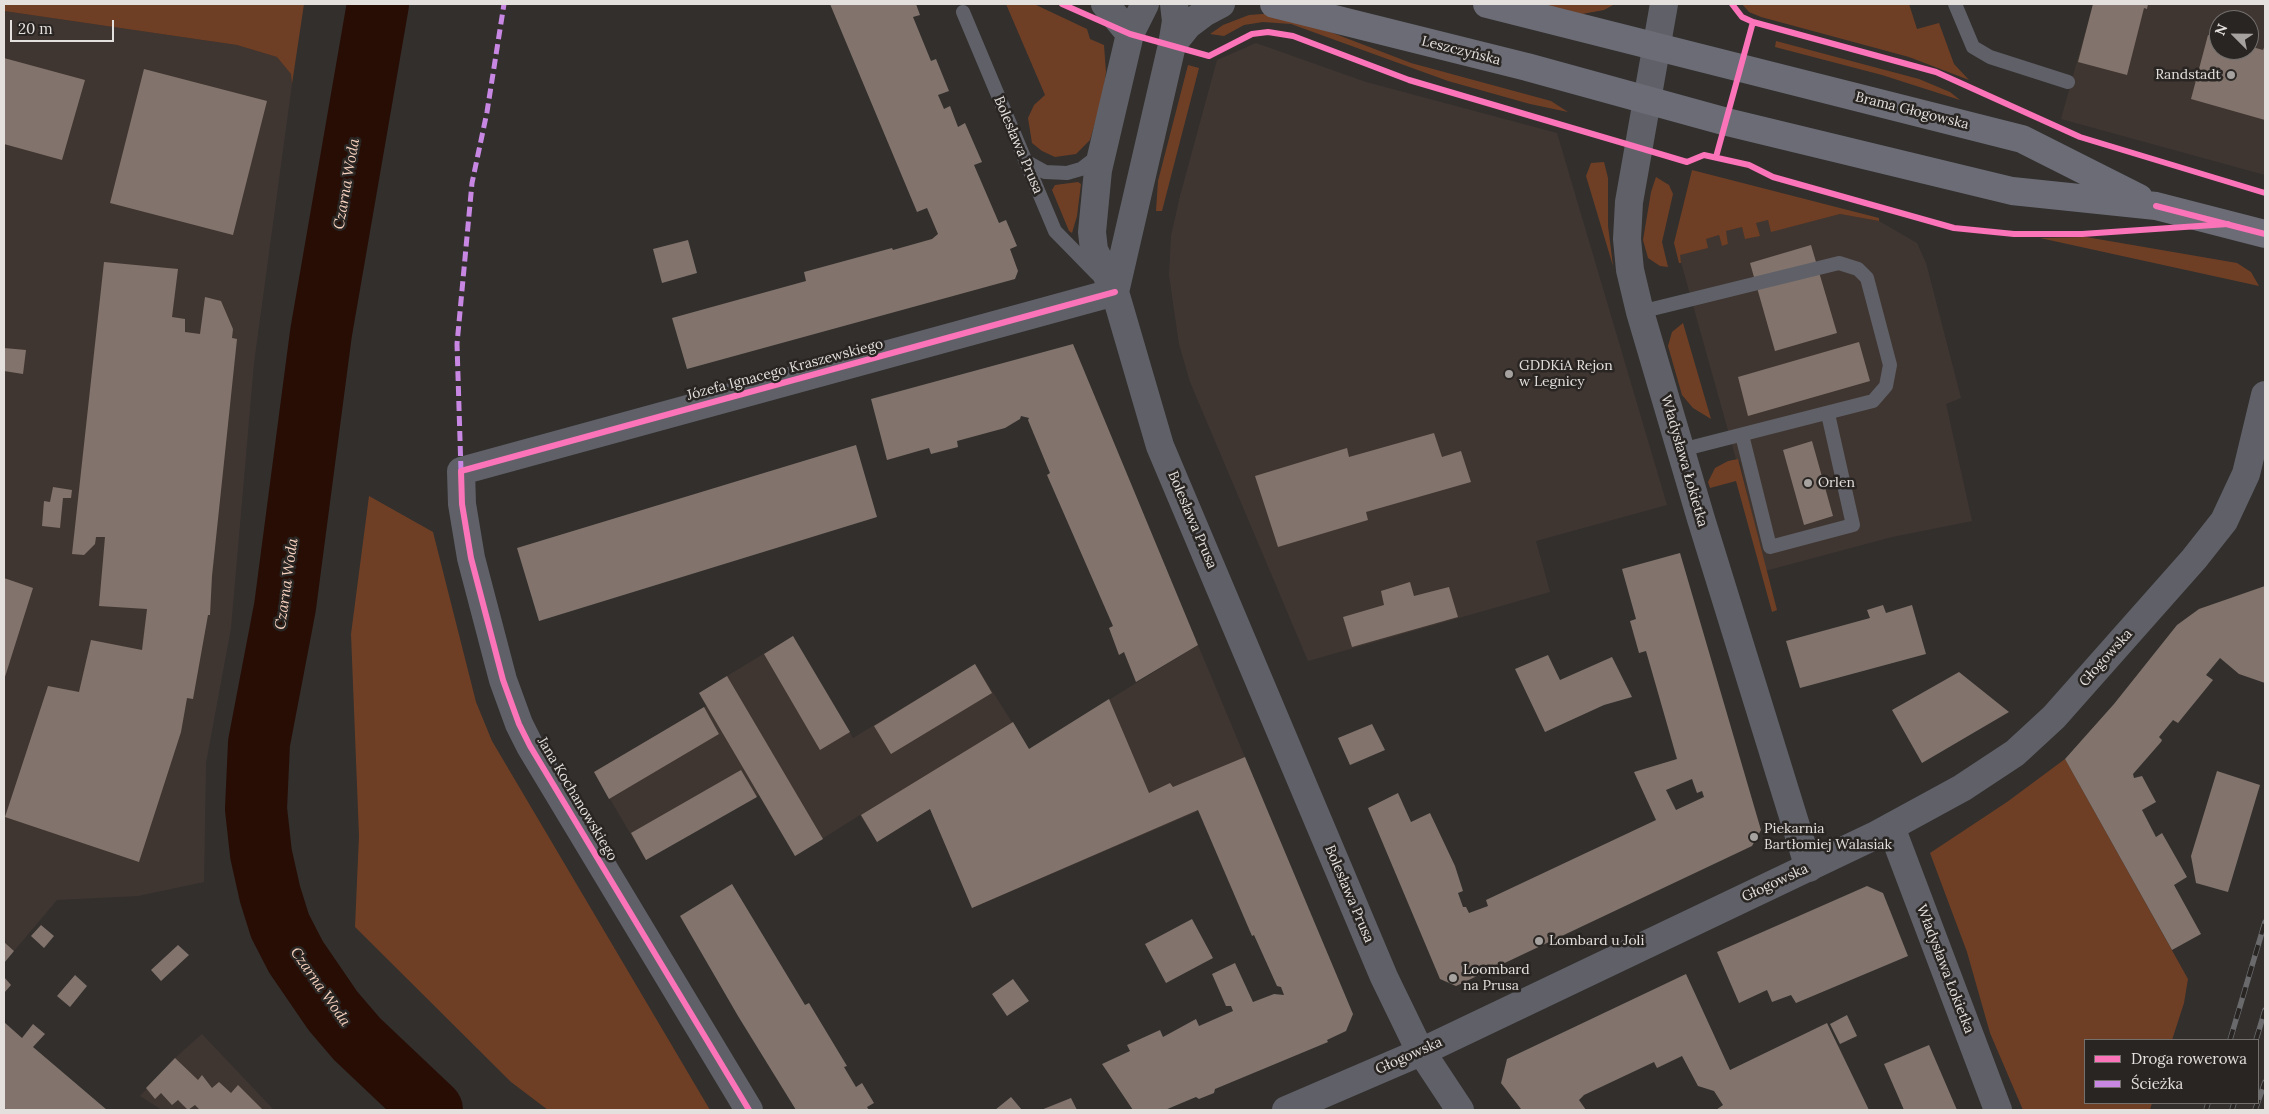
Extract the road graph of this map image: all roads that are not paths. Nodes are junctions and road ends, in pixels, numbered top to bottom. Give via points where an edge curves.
1 (1105, 4) edge
2 (1145, 4) edge
3 (1174, 4) edge
4 (1221, 4) edge
5 (1274, 4) edge
6 (1487, 4) edge
7 (1664, 4) edge
8 (1955, 4) edge
9 (963, 12) dead end
10 (1130, 34) junction
11 (1172, 45) junction
12 (1656, 46) junction
13 (2068, 82) dead end
14 (1648, 101) junction
15 (1104, 149) junction
16 (1025, 161) junction
17 (2156, 206) junction
18 (2265, 234) edge
19 (1115, 292) junction
20 (1640, 312) junction
21 (2265, 395) edge
22 (1828, 414) junction
23 (1742, 434) junction
24 (1681, 450) junction
25 (461, 471) joint
26 (1891, 827) junction
27 (1809, 868) junction
28 (1421, 1052) junction
29 (749, 1110) edge
30 (1286, 1110) edge
31 (1460, 1110) edge
32 (1998, 1110) edge

1 - 10 street
2 - 10 street
3 - 11 street via 1176,21
4 - 11 street via 1188,25
5 - 14 main road, Leszczyńska via 1527,67
6 - 12 main road
7 - 12 street, Władysława Łokietka
8 - 13 lane via 1973,47 1990,57
9 - 16 lane, Bolesława Prusa
10 - 15 street
11 - 19 street
12 - 14 street, Władysława Łokietka
12 - 17 main road, Brama Głogowska via 2022,139
14 - 17 main road, Brama Głogowska via 2012,191
14 - 20 street, Władysława Łokietka via 1627,220 1630,270
15 - 16 lane via 1094,161 1067,173 1045,172
15 - 19 street via 1094,197 1092,232 1094,250
16 - 19 lane, Bolesława Prusa via 1055,231
17 - 18 main road, Brama Głogowska
19 - 25 street, Józefa Ignacego Kraszewskiego
19 - 28 street, Bolesława Prusa via 1160,446 1384,977
20 - 22 lane via 1838,263 1858,270 1867,278 1890,365 1886,386 1873,401
20 - 24 street, Władysława Łokietka
21 - 26 street, Głogowska via 2239,491 2224,521 2194,559 2033,738 1975,780
22 - 23 lane
22 - 23 lane via 1853,525 1770,547
23 - 24 lane
24 - 27 street, Władysława Łokietka
25 - 29 street, Jana Kochanowskiego via 462,504 471,558 503,680 519,724
26 - 27 street, Głogowska
26 - 32 street, Władysława Łokietka
27 - 28 street, Głogowska
28 - 30 street, Głogowska
28 - 31 street, Bolesława Prusa

